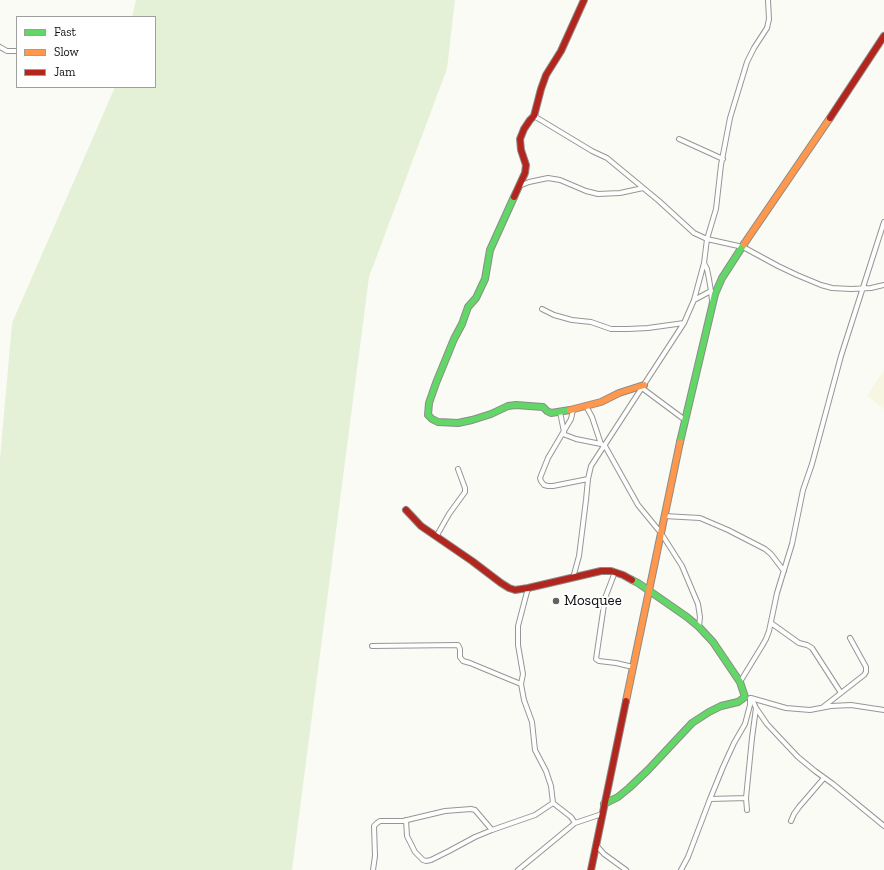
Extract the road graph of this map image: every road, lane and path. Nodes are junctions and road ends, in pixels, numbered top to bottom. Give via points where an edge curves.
1 (584, 0) edge
2 (768, 0) edge
3 (884, 36) edge
4 (0, 48) edge
5 (16, 51) edge
6 (534, 116) junction
7 (679, 140) dead end
8 (722, 159) junction
9 (519, 186) junction
10 (643, 188) junction
11 (884, 222) edge
12 (708, 239) junction
13 (743, 247) junction
14 (704, 263) junction
15 (884, 286) edge
16 (862, 288) junction
17 (711, 291) junction
18 (694, 300) junction
19 (712, 306) junction
20 (542, 309) dead end
21 (684, 323) junction
22 (643, 387) junction
23 (586, 406) junction
24 (573, 410) junction
25 (560, 412) junction
26 (685, 420) junction
27 (564, 433) junction
28 (603, 445) junction
29 (458, 469) dead end
30 (588, 479) junction
31 (406, 510) dead end
32 (664, 516) junction
33 (661, 533) junction
34 (436, 536) junction
35 (784, 571) junction
36 (615, 572) junction
37 (573, 578) junction
38 (528, 588) junction
39 (648, 590) junction
40 (770, 624) junction
41 (699, 627) junction
42 (850, 638) dead end
43 (372, 646) dead end
44 (633, 667) junction
45 (740, 682) junction
46 (521, 684) junction
47 (841, 693) junction
48 (749, 698) junction
49 (823, 707) junction
50 (756, 708) junction
51 (884, 710) edge
52 (824, 778) junction
53 (746, 798) junction
54 (710, 799) junction
55 (553, 803) junction
56 (604, 804) junction
57 (747, 810) dead end
58 (602, 814) junction
59 (406, 820) junction
60 (791, 821) dead end
61 (575, 823) junction
62 (884, 826) edge
63 (492, 830) junction
64 (596, 845) junction
65 (373, 870) edge
66 (518, 870) edge
67 (590, 870) edge
68 (626, 870) edge
69 (681, 870) edge

1 - 6 street via 561,51 546,75
2 - 8 street via 767,28 747,62 730,118
3 - 13 street
4 - 5 street
6 - 9 street via 520,139 526,164
6 - 10 street via 607,158
7 - 8 street
8 - 12 street via 716,209
9 - 10 street via 548,178 598,194
9 - 25 street via 490,250 484,279 476,298 468,308 432,393 428,414 438,422 458,423 516,405 540,406 551,413
10 - 12 street via 694,232
11 - 16 street
12 - 13 street
12 - 14 street
13 - 16 street via 821,285 832,288
13 - 19 street via 722,278
14 - 17 street
14 - 18 street
15 - 16 street
16 - 35 street via 803,490
17 - 18 street
17 - 19 street
18 - 21 street
19 - 26 street
20 - 21 street via 554,315 612,329 628,330
21 - 22 street
22 - 23 street
22 - 26 street
22 - 28 street
23 - 24 street
23 - 28 street
24 - 25 street
24 - 27 street
25 - 27 street
26 - 32 street
27 - 28 street via 576,439
27 - 30 street via 548,458 540,478 541,482 553,486
28 - 30 street via 591,466
28 - 33 street via 638,505
29 - 34 street via 465,492 448,514
30 - 37 street via 579,556
31 - 34 street via 421,526
32 - 33 street
32 - 35 street via 700,518 728,530 765,549
33 - 39 street
33 - 41 street via 682,566 692,588 698,604
34 - 38 street via 509,588
35 - 40 street
36 - 37 street via 601,571
36 - 39 street
36 - 44 street via 605,598 596,659
37 - 38 street
38 - 46 street via 518,626 523,674
39 - 41 street
39 - 44 street
40 - 45 street via 766,639
40 - 47 street via 799,643 812,648
41 - 45 street via 713,642
42 - 47 street via 867,670
43 - 46 street via 458,645 463,661
44 - 56 street
45 - 48 street
46 - 55 street via 532,722 535,750 546,771
47 - 49 street
48 - 49 street via 786,708 810,710
48 - 50 street
48 - 54 street via 750,705 745,724
48 - 56 street via 721,706 692,723 630,788
49 - 51 street via 851,705
50 - 52 street via 780,739
50 - 53 street
52 - 60 street via 799,807
52 - 62 street
53 - 54 street
53 - 57 street
54 - 69 street
55 - 61 street
55 - 63 street via 536,815
56 - 58 street
58 - 61 street
58 - 64 street
59 - 63 street via 445,811 471,809 475,810
59 - 63 street via 407,836 415,852 426,861
59 - 65 street via 380,821 374,826
61 - 66 street
64 - 67 street
64 - 68 street

